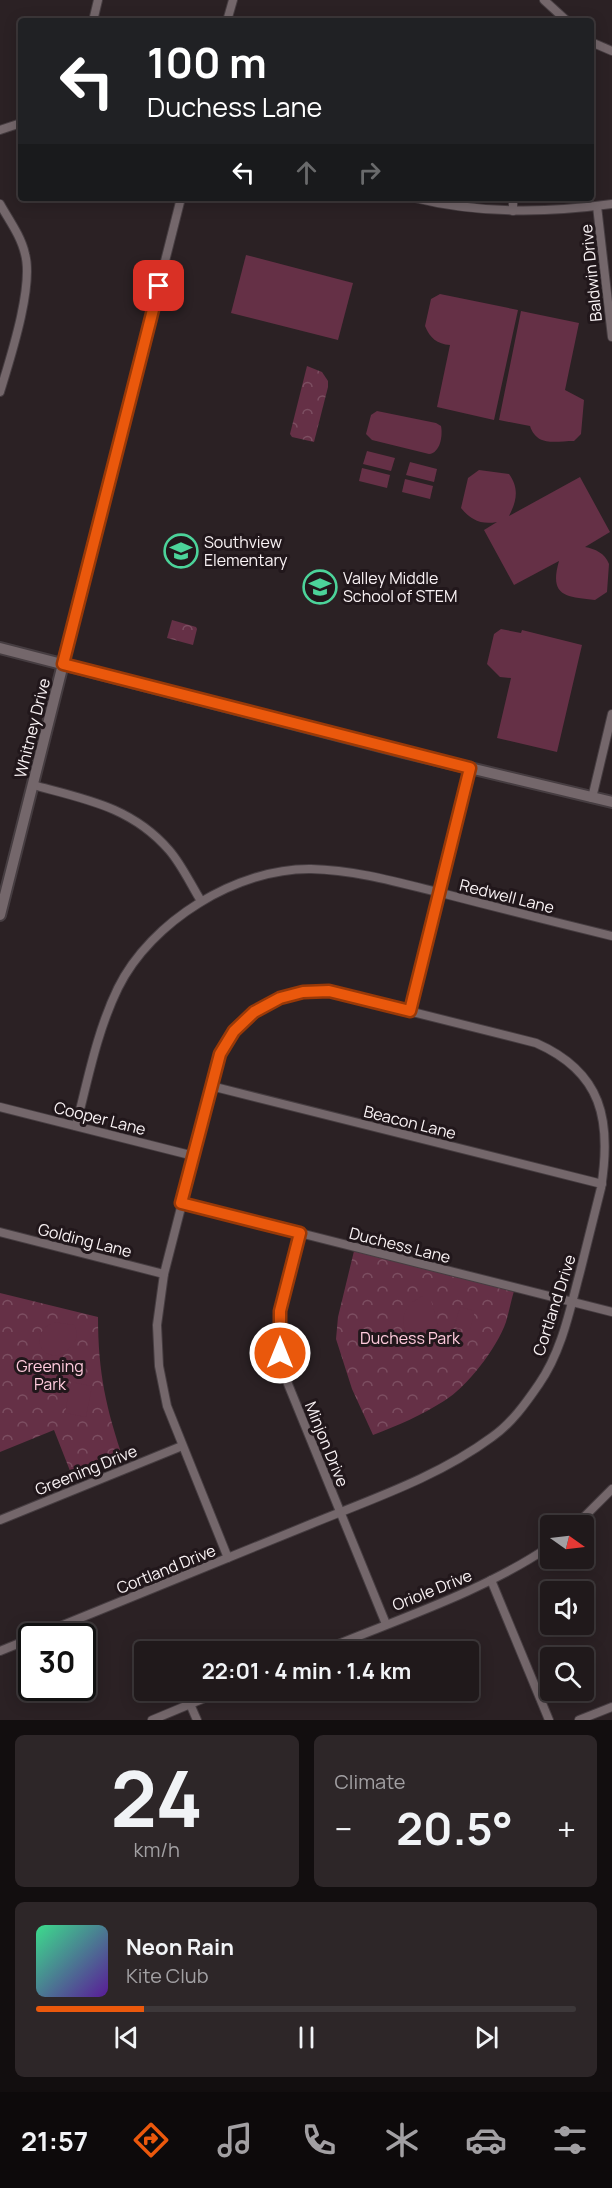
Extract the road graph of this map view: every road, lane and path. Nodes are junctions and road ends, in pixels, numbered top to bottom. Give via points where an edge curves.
1 (98, 0) edge
2 (233, 0) edge
3 (544, 0) edge
4 (94, 18) edge
5 (228, 18) edge
6 (564, 18) edge
7 (594, 43) edge
8 (612, 51) edge
9 (18, 124) edge
10 (0, 130) edge
11 (180, 201) edge
12 (431, 201) edge
13 (513, 201) edge
14 (0, 204) edge
15 (612, 204) edge
16 (597, 206) junction
17 (513, 211) junction
18 (612, 335) edge
19 (0, 392) edge
20 (0, 648) edge
21 (63, 664) junction
22 (612, 714) edge
23 (470, 768) junction
24 (33, 785) junction
25 (592, 798) junction
26 (612, 802) edge
27 (440, 893) junction
28 (201, 901) junction
29 (0, 915) edge
30 (612, 936) edge
31 (410, 1011) junction
32 (212, 1086) junction
33 (0, 1107) edge
34 (76, 1126) junction
35 (194, 1156) junction
36 (602, 1184) junction
37 (181, 1203) junction
38 (0, 1232) edge
39 (300, 1233) junction
40 (164, 1274) junction
41 (572, 1302) junction
42 (612, 1312) edge
43 (182, 1446) junction
44 (612, 1489) edge
45 (340, 1512) junction
46 (586, 1515) edge
47 (0, 1520) edge
48 (540, 1553) edge
49 (228, 1557) junction
50 (491, 1580) junction
51 (68, 1623) edge
52 (386, 1624) junction
53 (345, 1641) edge
54 (18, 1644) edge
55 (0, 1651) edge
56 (197, 1701) edge
57 (190, 1704) junction
58 (612, 1707) edge
59 (152, 1720) edge
60 (197, 1720) edge
61 (549, 1720) edge
62 (579, 1720) edge

1 - 4 street
2 - 5 street
3 - 6 street
7 - 8 street
9 - 10 street
11 - 21 street, Whitney Drive
12 - 17 street
13 - 17 street
14 - 19 street via 20,238 28,275
15 - 16 street
16 - 17 street
16 - 18 street, Baldwin Drive
20 - 21 street
21 - 23 street
21 - 24 street, Whitney Drive
22 - 25 street
23 - 25 street
23 - 27 street
24 - 28 street via 102,803 137,820 169,850
24 - 29 street, Whitney Drive
25 - 26 street
27 - 28 street, Redwell Lane via 366,875 310,869 251,879
27 - 30 street, Redwell Lane
27 - 31 street
28 - 34 street, Redwell Lane via 155,938 119,986 100,1029
31 - 32 street, Cortland Drive via 329,991 280,998 254,1012 234,1031 220,1054
31 - 36 street, Cortland Drive via 536,1043 574,1065 595,1090 606,1119 608,1142
32 - 35 street, Cortland Drive
32 - 36 street, Beacon Lane
33 - 34 street, Cooper Lane
34 - 35 street, Cooper Lane
35 - 37 street, Cortland Drive
36 - 41 street, Cortland Drive
37 - 39 street, Duchess Lane
37 - 40 street, Cortland Drive
38 - 40 street, Golding Lane
39 - 41 street, Duchess Lane
39 - 45 street, Minjon Drive via 280,1311 280,1353 288,1384
40 - 43 street, Cortland Drive via 157,1325 159,1366 167,1406
41 - 42 street, Duchess Lane
41 - 45 street, Cortland Drive via 557,1350 541,1382 494,1436 447,1467
43 - 47 street, Greening Drive
43 - 49 street, Cortland Drive
44 - 46 street
45 - 49 street, Cortland Drive
45 - 52 street, Minjon Drive
48 - 50 street, Oriole Drive
49 - 51 street, Cortland Drive
50 - 52 street, Oriole Drive
50 - 61 street
52 - 53 street, Oriole Drive
54 - 55 street
56 - 57 street
57 - 59 street
57 - 60 street
58 - 62 street

